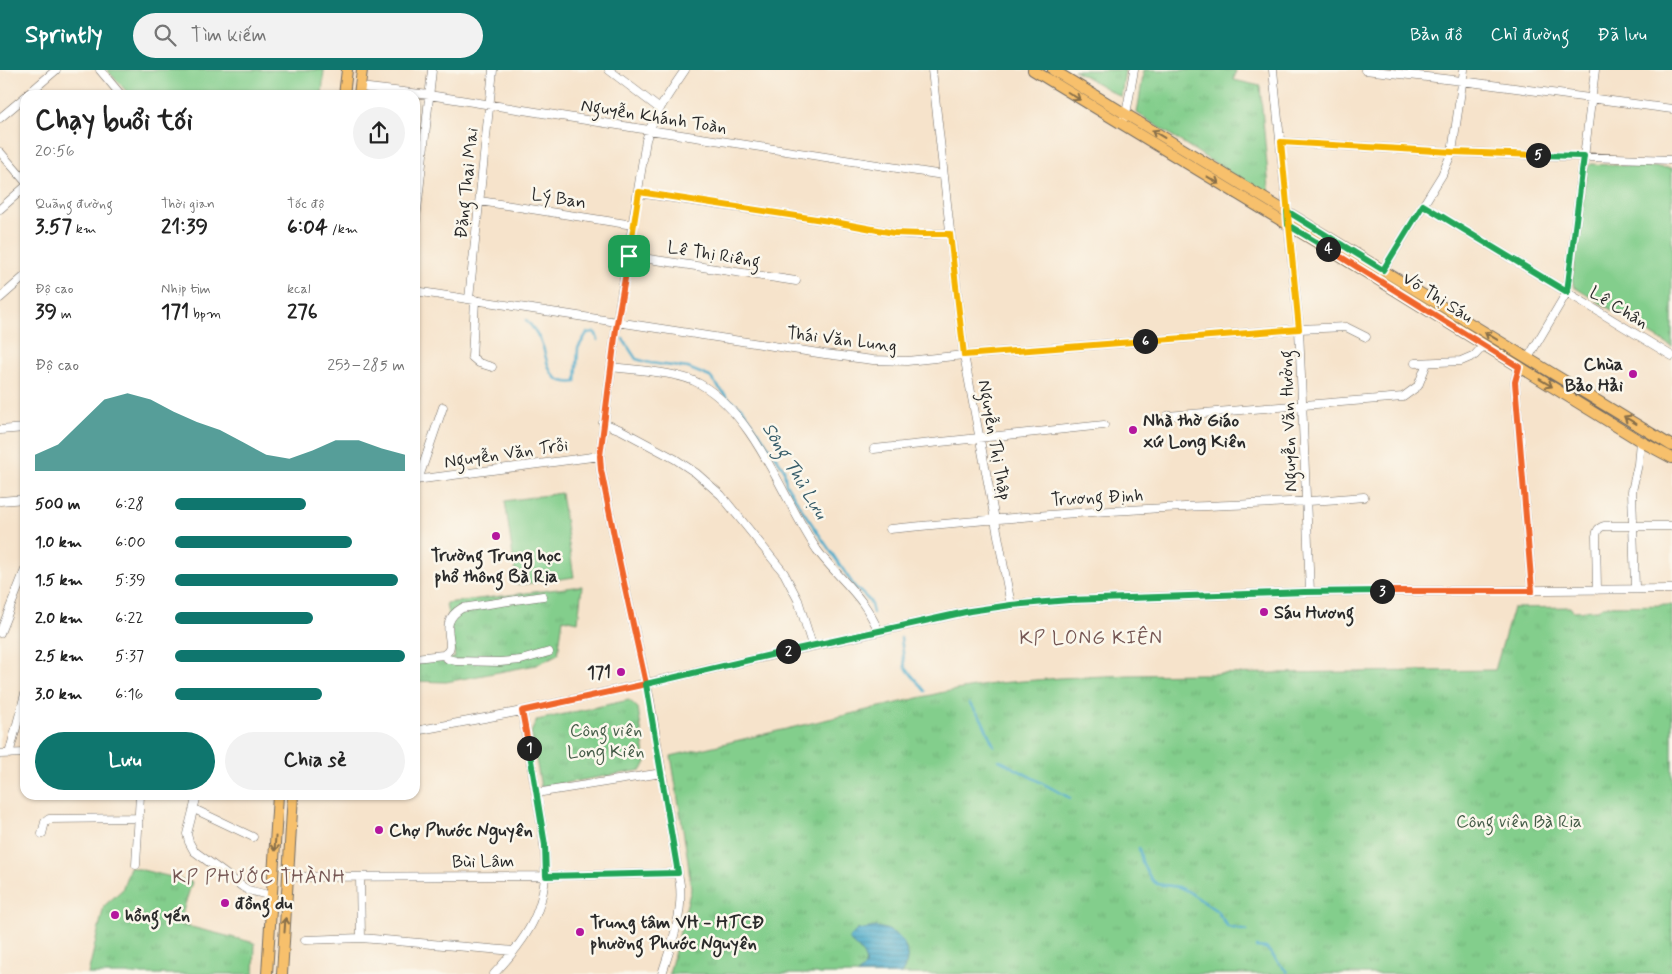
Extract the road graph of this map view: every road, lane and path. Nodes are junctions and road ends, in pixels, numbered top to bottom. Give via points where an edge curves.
1 (56, 70) edge
2 (100, 70) edge
3 (347, 70) edge
4 (362, 70) edge
5 (432, 70) edge
6 (493, 70) edge
7 (609, 70) edge
8 (685, 70) edge
9 (932, 70) edge
10 (1033, 70) edge
11 (1053, 70) edge
12 (1134, 70) edge
13 (1273, 70) edge
14 (1365, 70) edge
15 (1464, 70) edge
16 (1595, 70) edge
17 (1462, 81) junction
18 (33, 90) edge
19 (117, 90) edge
20 (345, 90) edge
21 (360, 90) edge
22 (420, 94) edge
23 (429, 95) junction
24 (1591, 98) junction
25 (20, 101) edge
26 (489, 105) junction
27 (660, 109) junction
28 (1672, 109) edge
29 (1126, 114) junction
30 (0, 118) edge
31 (1121, 124) junction
32 (649, 130) junction
33 (1281, 142) junction
34 (0, 152) edge
35 (1452, 152) junction
36 (1584, 156) junction
37 (1672, 160) edge
38 (20, 175) edge
39 (943, 175) junction
40 (420, 181) edge
41 (20, 192) edge
42 (639, 192) junction
43 (480, 201) junction
44 (1423, 205) junction
45 (0, 210) edge
46 (1287, 211) junction
47 (633, 225) junction
48 (1288, 225) junction
49 (950, 234) junction
50 (629, 256) junction
51 (1383, 270) junction
52 (20, 280) edge
53 (796, 281) dead end
54 (420, 291) edge
55 (1567, 292) junction
56 (0, 298) edge
57 (472, 299) junction
58 (618, 321) junction
59 (1299, 329) junction
60 (1366, 337) dead end
61 (1484, 345) junction
62 (964, 355) junction
63 (1672, 356) edge
64 (1528, 358) junction
65 (1415, 363) dead end
66 (1427, 363) junction
67 (492, 367) dead end
68 (611, 367) junction
69 (1519, 367) junction
70 (1302, 406) junction
71 (442, 407) dead end
72 (1167, 416) dead end
73 (603, 423) junction
74 (1104, 425) dead end
75 (20, 428) edge
76 (0, 430) edge
77 (979, 438) junction
78 (1640, 441) junction
79 (1672, 446) edge
80 (874, 449) dead end
81 (600, 456) junction
82 (1672, 458) edge
83 (420, 471) edge
84 (420, 480) edge
85 (1364, 497) dead end
86 (20, 499) edge
87 (0, 501) edge
88 (1306, 502) junction
89 (994, 518) junction
90 (1632, 526) junction
91 (1672, 526) edge
92 (890, 529) dead end
93 (20, 583) edge
94 (1635, 588) junction
95 (1672, 589) edge
96 (1597, 590) junction
97 (1532, 591) junction
98 (1310, 592) junction
99 (543, 596) dead end
100 (1011, 605) junction
101 (879, 631) junction
102 (0, 633) edge
103 (812, 646) junction
104 (549, 652) dead end
105 (443, 655) junction
106 (420, 658) edge
107 (646, 684) junction
108 (522, 711) junction
109 (20, 713) edge
110 (420, 730) edge
111 (20, 753) edge
112 (0, 754) edge
113 (9, 754) junction
114 (662, 773) junction
115 (536, 793) junction
116 (140, 800) edge
117 (197, 800) edge
118 (278, 800) edge
119 (293, 800) edge
120 (194, 809) junction
121 (139, 818) junction
122 (42, 834) dead end
123 (253, 837) dead end
124 (136, 865) dead end
125 (678, 873) junction
126 (546, 876) junction
127 (288, 877) junction
128 (360, 877) junction
129 (272, 896) junction
130 (361, 938) junction
131 (305, 940) dead end
132 (514, 951) junction
133 (267, 974) edge
134 (282, 974) edge
135 (494, 974) edge
136 (662, 974) edge

1 - 18 street
2 - 19 street
3 - 20 main road
4 - 21 main road
5 - 23 street
6 - 26 street, Đặng Thai Mai
7 - 27 street
8 - 27 street
9 - 39 street, Nguyễn Thị Thập
10 -> 31 main road, Võ Thị Sáu
11 - 29 main road, Võ Thị Sáu
12 - 29 street
13 - 33 street, Nguyễn Văn Hưởng
14 - 17 street
15 - 17 street
16 - 24 street
17 - 24 street
17 - 35 street
22 - 23 street, Nguyễn Khánh Toàn
23 - 26 street, Nguyễn Khánh Toàn
23 - 40 street
24 - 28 street
24 - 36 street
25 - 30 street
26 - 32 street, Nguyễn Khánh Toàn
26 - 43 street, Đặng Thai Mai
27 - 32 street
29 - 31 street
46 -> 29 main road, Võ Thị Sáu
31 -> 48 main road, Võ Thị Sáu
32 - 39 street, Nguyễn Khánh Toàn
32 - 42 street
33 - 35 street
33 - 46 street, Nguyễn Văn Hưởng
34 - 38 street
35 - 36 street
35 - 44 street
36 - 37 street
36 - 55 street
39 - 49 street, Nguyễn Thị Thập
41 - 45 street
42 - 47 street
42 - 49 street via 894,233
43 - 47 street, Lý Ban
43 - 57 street, Đặng Thai Mai
44 - 51 street
44 - 55 street, Lê Chân
46 - 48 street, Nguyễn Văn Hưởng
46 - 51 main road, Võ Thị Sáu
47 - 50 street
48 - 59 street, Nguyễn Văn Hưởng
48 - 61 main road, Võ Thị Sáu
49 - 62 street, Nguyễn Thị Thập
50 - 53 street, Lê Thị Riêng
50 - 58 street
64 -> 51 main road, Võ Thị Sáu
52 - 56 street
54 - 57 street, Thái Văn Lung
55 - 63 street, Lê Chân
55 - 64 street
57 - 58 street, Thái Văn Lung
57 - 67 street, Đặng Thai Mai via 472,357
58 - 62 street, Thái Văn Lung via 873,360 908,361
58 - 68 street
59 - 60 street, Thái Văn Lung via 1346,328
59 - 62 street, Thái Văn Lung
59 - 70 street, Nguyễn Văn Hưởng
61 - 66 street via 1475,355 1461,361
61 - 69 main road, Võ Thị Sáu
62 - 77 street, Nguyễn Thị Thập
79 -> 64 main road, Võ Thị Sáu
65 - 66 street
66 - 70 street via 1418,386 1403,397
68 - 73 street
68 - 101 street via 677,376 698,383 723,401 768,462 818,550 864,605
69 -> 78 main road, Võ Thị Sáu
69 - 97 street via 1515,382
70 - 72 street
70 - 88 street, Nguyễn Văn Hưởng
71 - 83 street
73 - 81 street
73 - 103 street via 675,459 721,495 784,573 798,600
74 - 77 street
75 - 76 street
77 - 80 street
77 - 89 street, Nguyễn Thị Thập
78 - 82 main road, Võ Thị Sáu
78 - 90 street via 1632,491
81 - 84 street, Nguyễn Văn Trỗi
81 - 107 street
85 - 88 street, Trương Định
86 - 87 street
88 - 89 street, Trương Định
88 - 98 street, Nguyễn Văn Hưởng
89 - 92 street, Trương Định
89 - 100 street, Nguyễn Thị Thập
90 - 91 street
90 - 94 street
90 - 96 street via 1604,526 1597,531
93 - 102 street
94 - 95 street
94 - 96 street
96 - 97 street
97 - 98 street
98 - 100 street
99 - 105 street via 470,606 457,611 447,626 450,650
100 - 101 street
101 - 103 street
103 - 107 street
104 - 105 street via 500,662 456,661
105 - 106 street
107 - 108 street
107 - 114 street
108 - 110 street
108 - 115 street
109 - 113 street
111 - 113 street
112 - 113 street
114 - 115 street
114 - 125 street
115 - 126 street via 545,845
116 - 121 street
117 - 120 street
118 -> 129 main road
119 - 127 main road
120 - 123 street
120 - 129 street via 187,838 194,851 248,890
121 - 122 street via 49,819
121 - 124 street
125 - 126 street, Bùi Lâm
125 - 136 street via 680,914
126 - 128 street, Bùi Lâm
126 - 132 street via 536,914
127 - 128 street, Bùi Lâm
134 -> 127 main road
128 - 130 street
129 - 133 main road
130 - 131 street
130 - 132 street
132 - 135 street

